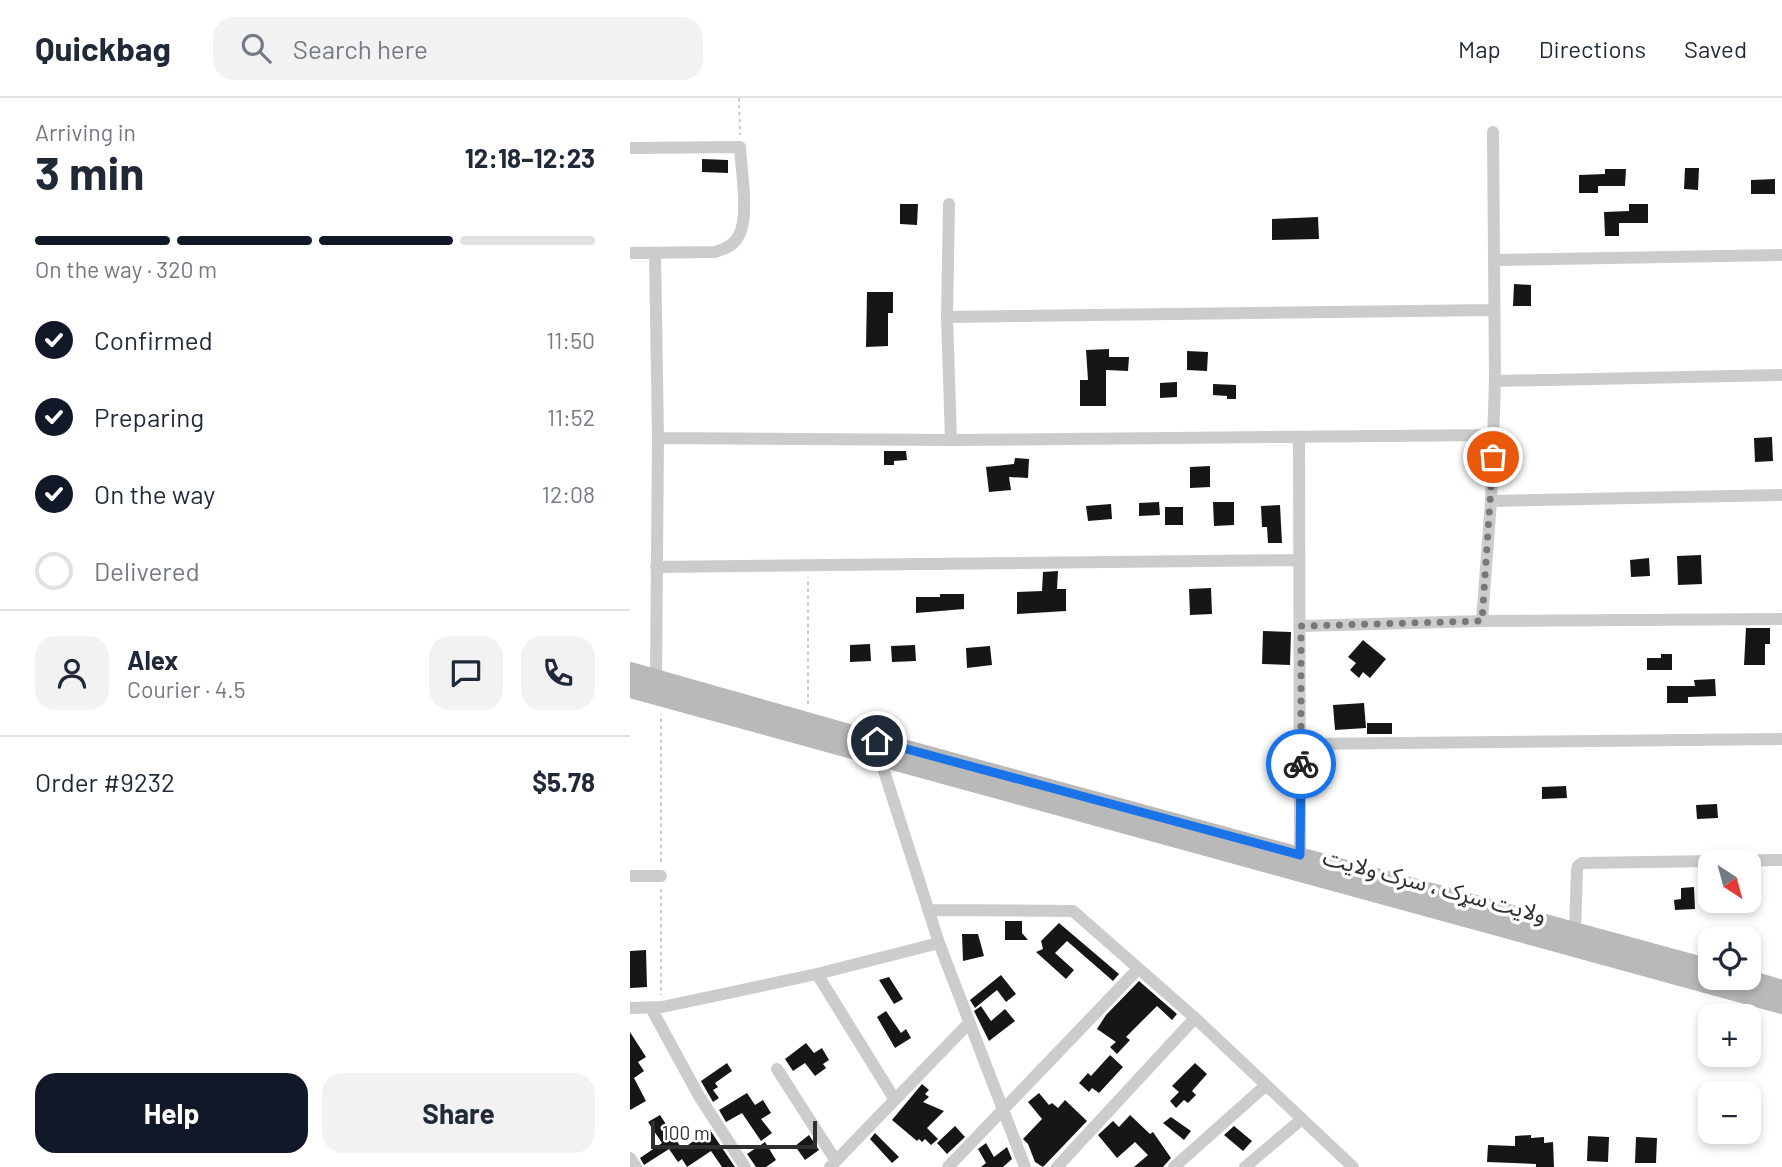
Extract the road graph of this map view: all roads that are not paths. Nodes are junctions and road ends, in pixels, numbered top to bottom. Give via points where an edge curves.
1 (1493, 132) dead end
2 (630, 148) edge
3 (949, 204) dead end
4 (630, 253) edge
5 (655, 253) junction
6 (1782, 255) edge
7 (1495, 260) junction
8 (1494, 310) junction
9 (947, 317) junction
10 (1782, 375) edge
11 (1495, 380) junction
12 (1493, 435) junction
13 (658, 438) junction
14 (1299, 438) junction
15 (951, 440) junction
16 (1782, 495) edge
17 (1491, 501) junction
18 (1298, 560) junction
19 (656, 567) junction
20 (1782, 619) edge
21 (1482, 621) junction
22 (1301, 626) junction
23 (630, 671) edge
24 (656, 678) junction
25 (630, 689) edge
26 (1782, 739) edge
27 (1301, 744) junction
28 (878, 749) junction
29 (1300, 855) junction
30 (1782, 860) edge
31 (630, 876) edge
32 (660, 876) road end
33 (928, 910) junction
34 (1575, 930) junction
35 (939, 943) junction
36 (1698, 965) edge
37 (1138, 969) junction
38 (817, 974) junction
39 (1761, 983) edge
40 (1782, 989) edge
41 (1782, 1004) edge
42 (630, 1008) edge
43 (656, 1008) junction
44 (1195, 1018) junction
45 (970, 1023) junction
46 (777, 1069) dead end
47 (1265, 1086) junction
48 (895, 1100) junction
49 (1002, 1113) junction
50 (1301, 1119) junction
51 (630, 1158) edge
52 (833, 1164) edge
53 (636, 1167) edge
54 (745, 1167) edge
55 (948, 1167) edge
56 (1025, 1167) edge
57 (1057, 1167) edge
58 (1174, 1167) edge
59 (1245, 1167) edge
60 (1353, 1167) edge

1 - 7 street
2 - 5 street via 740,147 744,213 740,235 733,244 715,252
3 - 9 street
4 - 5 street
5 - 13 street
6 - 7 street
7 - 8 street
8 - 9 street
8 - 11 street
9 - 15 street
10 - 11 street
11 - 12 street
12 - 14 street
12 - 17 street
13 - 15 street
13 - 19 street
14 - 15 street
14 - 18 street
16 - 17 street
17 - 21 street
18 - 19 street
18 - 22 street
19 - 24 street
20 - 21 street
21 - 22 street
22 - 27 street
23 - 24 main road, ولایت سړک ، سرک ولایت
24 - 28 main road, ولایت سړک ، سرک ولایت via 808,720
25 - 28 main road, ولایت سړک ، سرک ولایت
26 - 27 street
27 - 29 street
28 - 29 main road, ولایت سړک ، سرک ولایت
28 - 33 street
28 - 41 main road, ولایت سړک ، سرک ولایت
29 - 34 main road, ولایت سړک ، سرک ولایت
30 - 34 street via 1582,863 1577,870
31 - 32 street
33 - 35 street
33 - 37 street via 1073,911
34 - 36 main road, ولایت سړک ، سرک ولایت
35 - 38 street
35 - 45 street
37 - 44 street
37 - 49 street
38 - 43 street
38 - 48 street
39 - 40 main road
42 - 43 street
43 - 54 street via 699,1096
44 - 47 street
44 - 57 street
45 - 48 street
45 - 49 street
46 - 52 street
47 - 50 street
47 - 58 street
48 - 52 street
49 - 55 street
49 - 56 street
50 - 59 street
50 - 60 street
51 - 53 street

